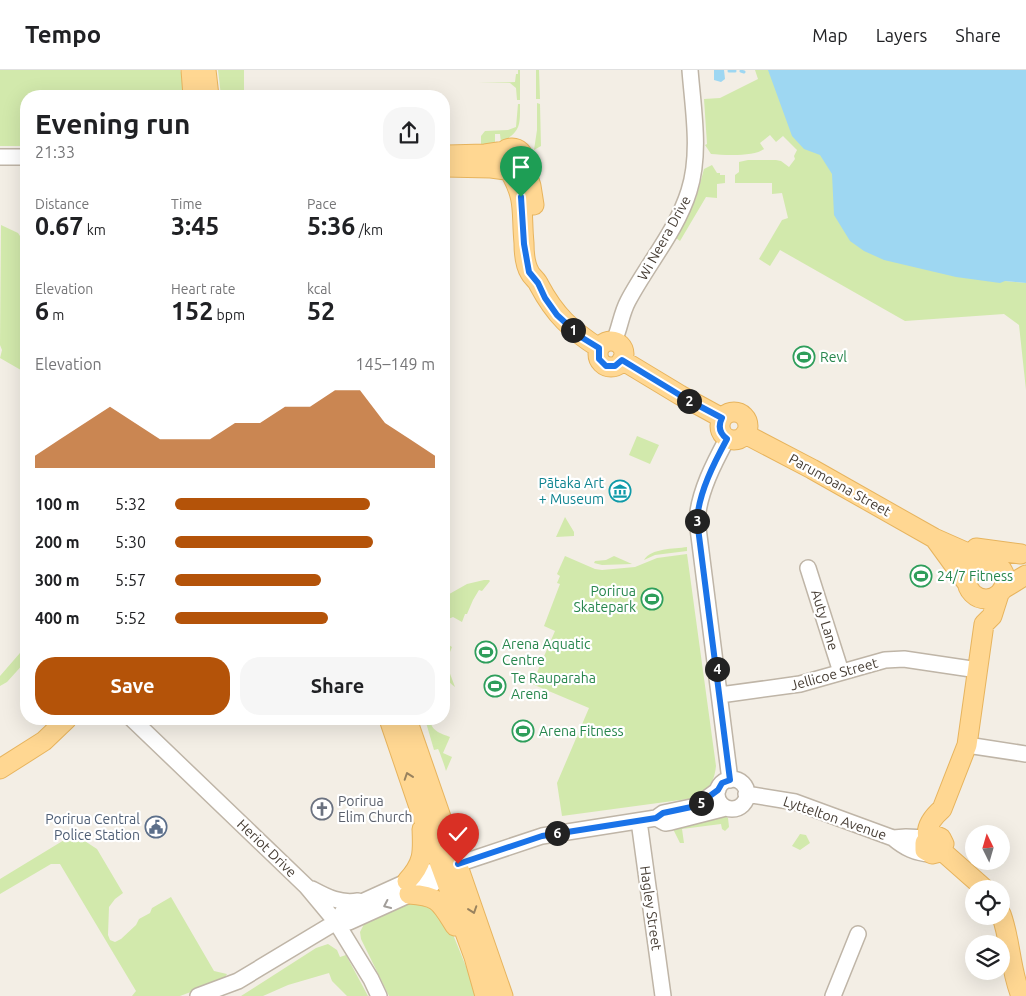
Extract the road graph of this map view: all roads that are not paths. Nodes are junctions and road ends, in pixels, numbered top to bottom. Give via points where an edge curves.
1 (191, 70) edge
2 (206, 70) edge
3 (690, 70) edge
4 (193, 90) edge
5 (208, 90) edge
6 (450, 155) edge
7 (0, 157) edge
8 (20, 157) edge
9 (450, 167) edge
10 (513, 169) junction
11 (607, 345) junction
12 (722, 418) junction
13 (745, 434) junction
14 (727, 439) junction
15 (934, 538) junction
16 (1023, 553) edge
17 (988, 561) junction
18 (808, 568) dead end
19 (1026, 575) edge
20 (969, 588) junction
21 (1001, 591) junction
22 (984, 624) junction
23 (978, 670) junction
24 (841, 672) junction
25 (720, 695) junction
26 (60, 725) edge
27 (138, 725) edge
28 (391, 725) edge
29 (409, 725) edge
30 (967, 745) junction
31 (1026, 754) edge
32 (0, 769) edge
33 (730, 780) junction
34 (718, 790) junction
35 (746, 794) junction
36 (726, 808) junction
37 (420, 810) junction
38 (656, 818) junction
39 (639, 821) junction
40 (934, 844) junction
41 (450, 868) junction
42 (975, 880) edge
43 (306, 886) junction
44 (408, 888) junction
45 (365, 900) junction
46 (336, 922) junction
47 (1004, 925) edge
48 (858, 934) dead end
49 (474, 957) junction
50 (238, 982) junction
51 (198, 996) edge
52 (224, 996) edge
53 (379, 996) edge
54 (485, 996) edge
55 (503, 996) edge
56 (663, 996) edge
57 (833, 996) edge
58 (1021, 996) edge

1 - 4 main road
2 - 5 main road
3 - 11 street, Wi Neera Drive via 695,158 690,191 678,218 628,301 620,317 618,331
6 - 10 main road via 505,151 500,161
7 - 8 street
9 - 10 main road
10 - 11 main road via 521,197 529,272 557,315 581,337
11 - 12 main road via 599,359 606,366 615,366 622,360
12 - 13 main road via 731,412 742,415 747,424
12 - 14 main road via 720,428
13 - 14 main road via 737,440
13 - 15 main road, Parumoana Street
14 - 25 street via 699,503 697,520
15 - 16 main road via 983,550
15 - 17 main road, Parumoana Street
15 - 20 main road, Parumoana Street
16 - 17 main road
17 - 20 main road via 972,568 968,575
17 - 21 main road via 1003,571 1005,578
18 - 24 street, Auty Lane
19 - 21 main road
20 - 21 main road via 983,599
20 - 22 main road, Parumoana Street via 977,615
21 - 22 main road via 992,616
22 - 23 main road
23 - 24 street, Jellicoe Street via 892,659
23 - 30 main road
24 - 25 street, Jellicoe Street via 786,687
25 - 33 street
26 - 32 main road via 38,745
27 - 43 street, Heriot Drive
37 -> 28 main road
29 - 41 main road
30 - 31 street
30 - 40 main road via 942,809 944,818
33 - 34 street via 722,783
33 - 35 street via 741,783
34 - 36 street via 718,798
34 - 38 street via 696,806 663,813
35 - 36 street via 741,806
35 - 40 street, Lyttelton Avenue via 813,808 893,838 918,853
36 - 38 street via 666,823
37 - 41 main road
37 - 44 main road via 421,863
38 - 39 street
39 - 41 street via 542,836
39 - 56 street, Hagley Street
40 - 42 main road, Lyttelton Avenue
41 - 44 street via 433,884
41 - 49 main road via 451,890
41 -> 55 main road
43 - 45 street via 334,900
43 - 46 street, Heriot Drive
44 - 45 street
44 -> 46 street via 349,922
44 - 49 main road via 440,903
45 - 46 street via 344,910
46 - 50 street
46 - 53 street, Heriot Drive
47 - 58 main road
48 - 57 street
49 - 54 main road
50 - 51 street
50 - 52 street

